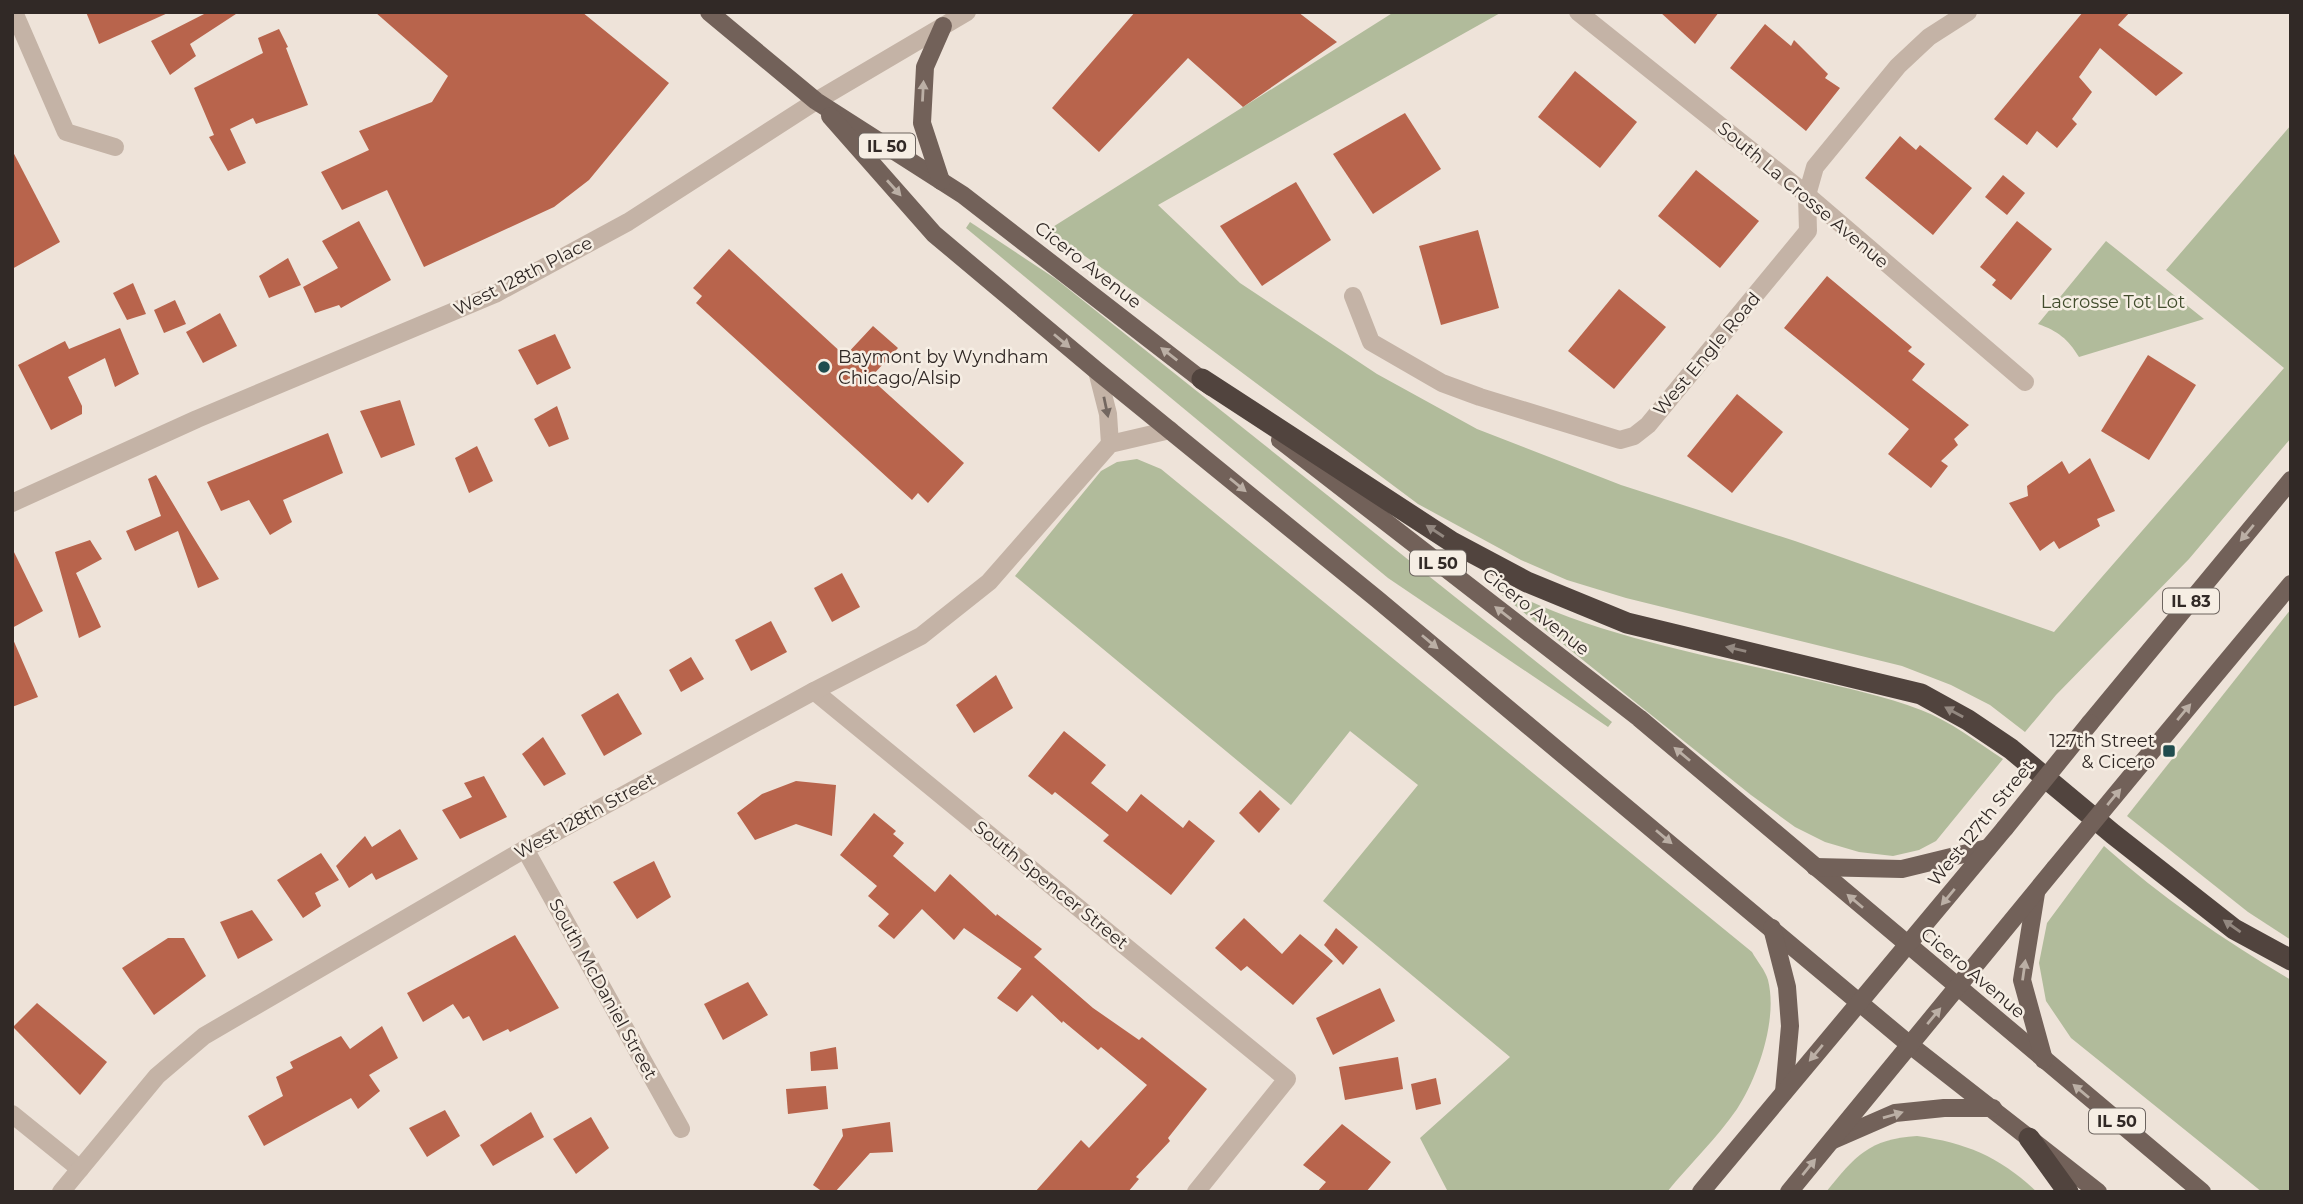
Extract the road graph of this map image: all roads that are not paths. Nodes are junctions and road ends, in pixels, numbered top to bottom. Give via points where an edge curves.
1 (14, 12) edge
2 (709, 12) edge
3 (967, 12) edge
4 (1578, 12) edge
5 (1968, 12) edge
6 (943, 26) junction
7 (816, 101) junction
8 (115, 147) dead end
9 (941, 181) junction
10 (1807, 195) junction
11 (1353, 296) dead end
12 (1097, 371) junction
13 (1202, 379) junction
14 (2025, 382) dead end
15 (1170, 430) junction
16 (1110, 444) junction
17 (2291, 480) edge
18 (12, 503) edge
19 (2291, 584) edge
20 (814, 691) junction
21 (1988, 848) junction
22 (525, 849) junction
23 (1815, 867) junction
24 (2036, 893) junction
25 (1772, 928) junction
26 (1908, 945) junction
27 (2291, 960) edge
28 (1958, 988) junction
29 (1860, 1000) junction
30 (1910, 1045) junction
31 (2044, 1060) junction
32 (1784, 1092) junction
33 (1993, 1108) junction
34 (12, 1114) edge
35 (681, 1129) dead end
36 (2029, 1138) junction
37 (1830, 1141) junction
38 (80, 1169) junction
39 (2196, 1187) edge
40 (61, 1192) edge
41 (1196, 1192) edge
42 (1701, 1192) edge
43 (1789, 1192) edge
44 (2068, 1192) edge
45 (2098, 1192) edge

1 - 8 street via 66,132
2 - 7 main road, Cicero Avenue / IL 50
3 - 6 street, West 128th Place
4 - 10 street, South La Crosse Avenue
5 - 10 street, West Engle Road via 1929,37 1898,66 1815,167
6 - 7 street, West 128th Place
9 -> 6 main road via 922,123 925,67
7 - 9 main road, Cicero Avenue / IL 50
7 -> 12 main road, Cicero Avenue / IL 50 via 934,233
7 - 18 street, West 128th Place via 628,222 495,294 197,419
13 -> 9 main road, Cicero Avenue / IL 50
10 - 11 street, West Engle Road via 1808,231 1647,425 1620,440 1442,383 1371,342
10 - 14 street, South La Crosse Avenue
12 - 15 main road, Cicero Avenue / IL 50
12 -> 16 street
23 -> 13 main road, Cicero Avenue / IL 50 via 1639,718
27 -> 13 highway via 2234,929 2011,749 1921,694 1627,623 1527,582 1452,542
15 - 16 street
15 -> 25 main road, Cicero Avenue / IL 50
16 - 20 street, West 128th Street via 989,582 920,636
17 -> 21 main road, West 127th Street / IL 83, bridge
24 -> 19 main road, bridge
20 - 22 street, West 128th Street
20 - 41 street, South Spencer Street via 1287,1079
21 - 23 main road via 1902,869
21 -> 26 main road, West 127th Street / IL 83
22 - 35 street, South McDaniel Street
22 - 38 street, West 128th Street via 204,1036 156,1076
26 -> 23 main road, Cicero Avenue / IL 50
24 - 28 main road
31 -> 24 main road via 2022,980
25 - 29 main road, Cicero Avenue / IL 50
25 - 32 main road via 1787,987 1790,1027
26 - 28 main road, Cicero Avenue / IL 50
26 - 29 main road, West 127th Street / IL 83
30 -> 28 main road
28 - 31 main road, Cicero Avenue / IL 50
29 - 30 main road, Cicero Avenue / IL 50
29 -> 32 main road, West 127th Street
30 - 33 main road, Cicero Avenue / IL 50
30 - 37 main road
39 -> 31 main road, Cicero Avenue / IL 50
32 - 42 main road, West 127th Street
33 - 36 main road, Cicero Avenue / IL 50
37 -> 33 main road via 1895,1113
34 - 38 street
36 - 44 highway
36 - 45 main road, Cicero Avenue / IL 50
43 -> 37 main road
38 - 40 street, West 128th Street

